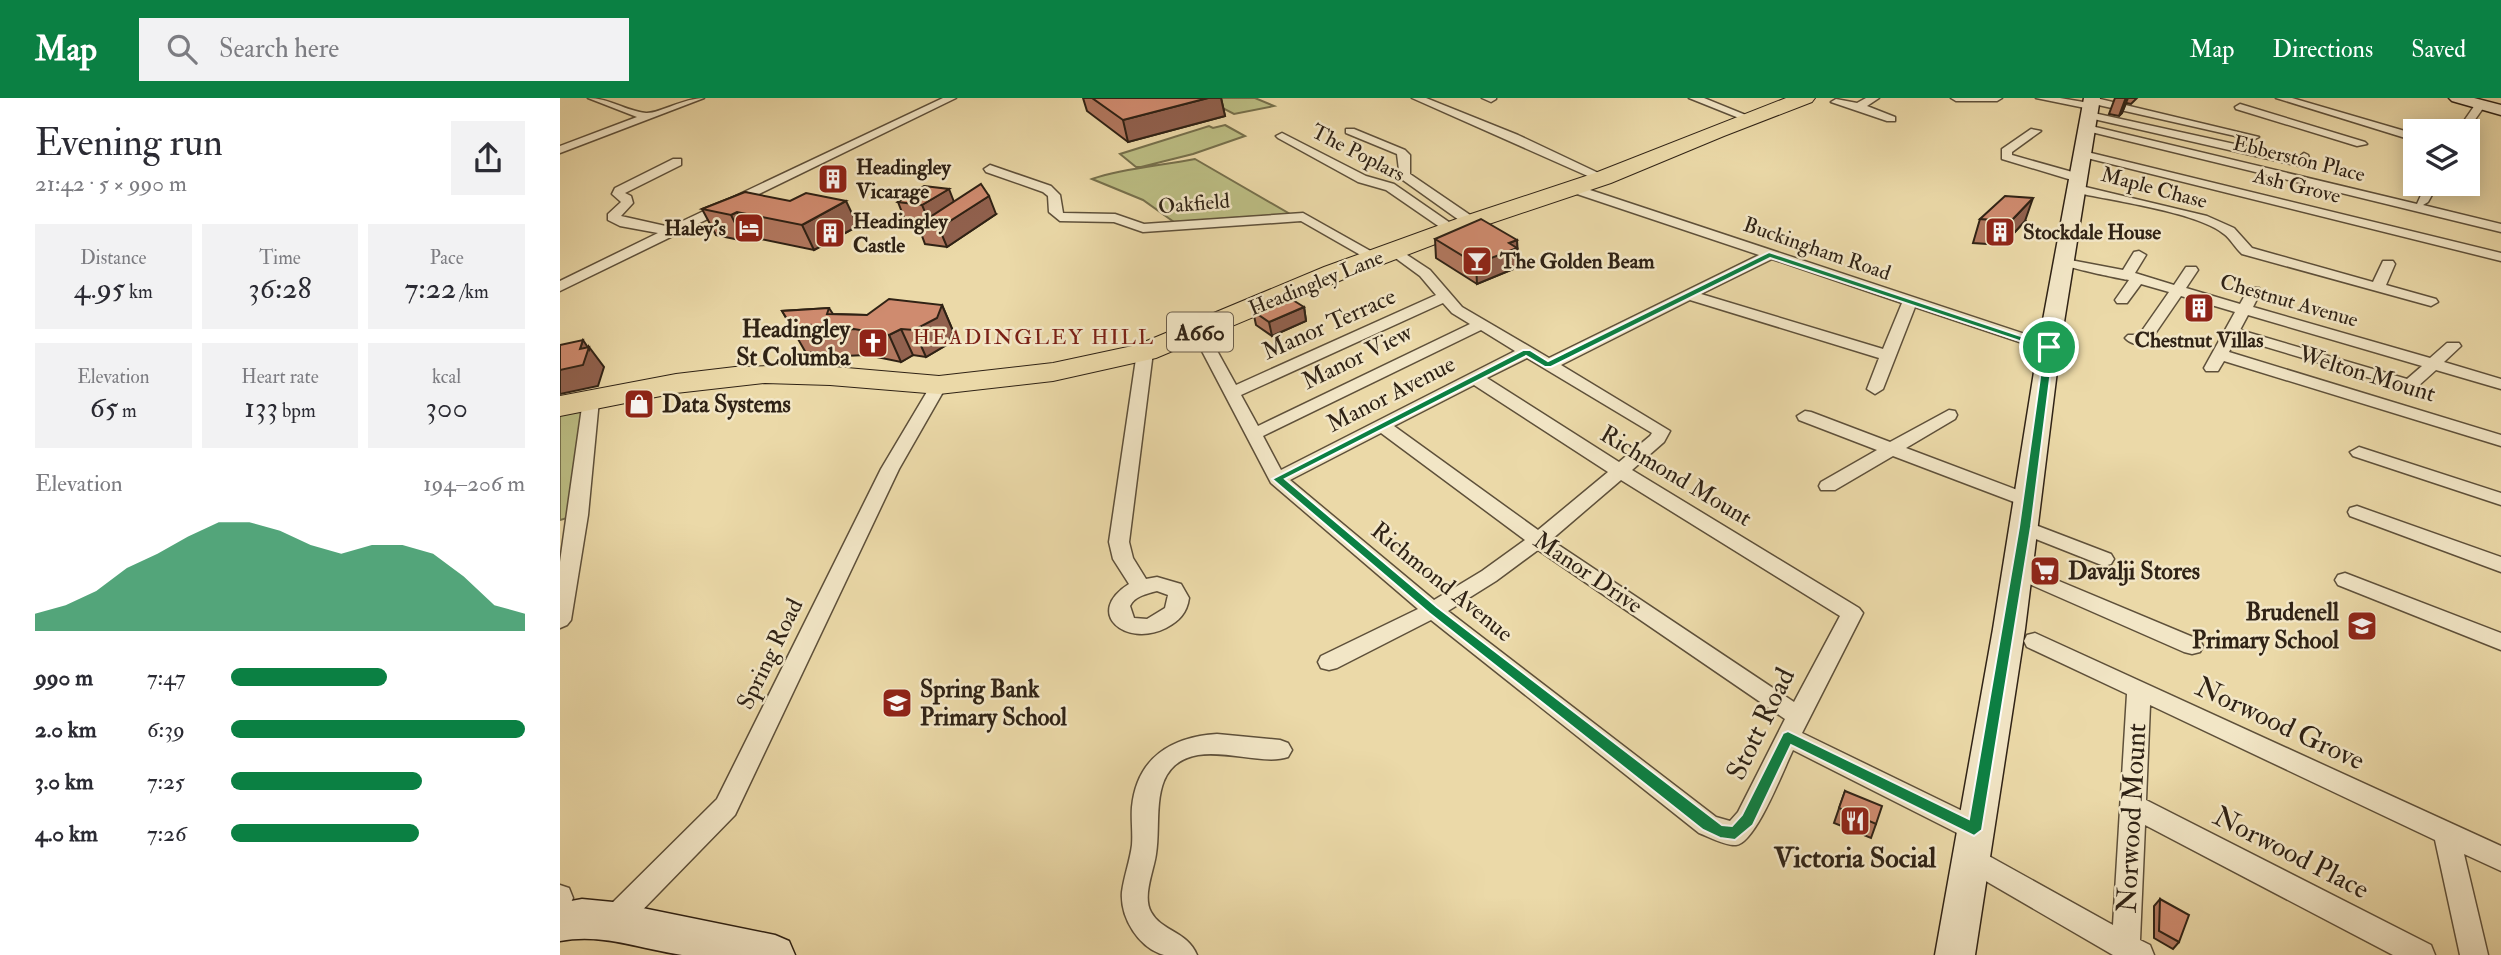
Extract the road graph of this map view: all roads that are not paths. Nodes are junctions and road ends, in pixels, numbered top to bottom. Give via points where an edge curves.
1 (593, 98) edge
2 (699, 98) edge
3 (951, 98) edge
4 (1417, 98) edge
5 (1693, 98) edge
6 (1805, 98) edge
7 (1874, 98) edge
8 (1956, 98) edge
9 (1997, 98) edge
10 (2041, 98) edge
11 (2281, 98) edge
12 (2457, 98) edge
13 (1455, 99) edge
14 (1836, 102) dead end
15 (2238, 102) edge
16 (2481, 104) junction
17 (1433, 105) junction
18 (1858, 107) junction
19 (2090, 109) edge
20 (2501, 110) edge
21 (648, 117) junction
22 (1748, 118) junction
23 (1891, 119) dead end
24 (2470, 119) edge
25 (1350, 131) dead end
26 (2035, 131) dead end
27 (2403, 134) edge
28 (1282, 136) dead end
29 (2361, 144) dead end
30 (560, 149) edge
31 (2083, 154) junction
32 (2304, 157) dead end
33 (677, 162) dead end
34 (990, 169) dead end
35 (1603, 178) junction
36 (2078, 183) junction
37 (1572, 188) junction
38 (2425, 196) edge
39 (2422, 202) dead end
40 (1462, 225) junction
41 (2501, 228) edge
42 (671, 231) junction
43 (1385, 254) junction
44 (1769, 255) junction
45 (2139, 255) dead end
46 (2501, 257) edge
47 (2065, 263) junction
48 (2388, 264) dead end
49 (2191, 270) dead end
50 (2132, 277) junction
51 (560, 287) edge
52 (2378, 287) junction
53 (2176, 290) junction
54 (2254, 291) dead end
55 (1690, 296) junction
56 (1444, 297) junction
57 (2122, 300) dead end
58 (1910, 302) junction
59 (2431, 302) dead end
60 (2244, 310) junction
61 (1482, 324) junction
62 (1200, 332) junction
63 (2231, 332) junction
64 (2133, 338) dead end
65 (2453, 346) dead end
66 (2049, 347) junction
67 (1145, 352) junction
68 (1527, 352) junction
69 (1888, 356) junction
70 (2432, 364) junction
71 (1548, 365) junction
72 (1475, 378) junction
73 (2501, 384) edge
74 (939, 385) junction
75 (1875, 389) dead end
76 (1233, 393) junction
77 (560, 406) edge
78 (590, 413) junction
79 (1949, 415) dead end
80 (1805, 416) dead end
81 (1382, 425) junction
82 (1254, 434) junction
83 (2501, 441) edge
84 (1891, 449) junction
85 (2359, 452) dead end
86 (1620, 471) junction
87 (1277, 479) junction
88 (1828, 486) dead end
89 (2501, 499) edge
90 (2357, 512) dead end
91 (2027, 514) junction
92 (1538, 540) junction
93 (2104, 559) dead end
94 (2501, 565) edge
95 (2018, 571) junction
96 (2345, 580) dead end
97 (1141, 587) dead end
98 (1433, 610) junction
99 (1852, 613) joint
100 (560, 620) edge
101 (2035, 641) dead end
102 (2501, 642) edge
103 (2192, 646) dead end
104 (1329, 662) dead end
105 (2139, 690) junction
106 (1793, 726) junction
107 (1280, 750) dead end
108 (2133, 806) junction
109 (1708, 825) joint
110 (2446, 834) junction
111 (1972, 844) junction
112 (2501, 859) edge
113 (613, 921) junction
114 (560, 922) edge
115 (2117, 948) edge
116 (775, 955) edge
117 (1183, 955) edge
118 (1955, 955) edge
119 (2421, 955) edge
120 (2474, 955) edge

1 - 21 street
2 - 21 street
3 - 42 street
4 - 17 street
5 - 22 street
6 - 22 highway, Headingley Lane / A660
7 - 18 street
8 - 9 street
10 - 19 street
11 - 27 street
12 - 16 street
13 - 17 street
14 - 18 street
15 - 19 street via 2253,137
15 - 29 street
16 - 20 street
16 - 24 street
17 - 35 street
18 - 23 street
19 - 31 street
19 - 32 street via 2299,162 2304,162
19 - 41 street, Ebberston Place
21 - 30 street
22 - 35 highway, Headingley Lane / A660
25 - 40 street via 1401,152 1404,175
26 - 36 street, Maple Chase via 2007,151 2006,157
28 - 40 street, The Poplars
31 - 36 street
31 - 46 street, Ash Grove
33 - 42 street via 619,191 627,203 613,217
34 - 43 street, Oakfield via 1046,189 1054,195 1055,212 1060,217 1115,218 1143,228 1303,217
35 - 37 highway, Headingley Lane / A660
36 - 47 street
36 - 52 street, Maple Chase via 2220,227 2247,251
37 - 40 highway, Headingley Lane / A660
37 - 44 street, Buckingham Road
38 - 39 street
40 - 43 highway, Headingley Lane / A660
42 - 51 street
43 - 56 street via 1425,272
43 - 62 highway, Headingley Lane / A660
44 - 55 street
44 - 58 street, Buckingham Road
45 - 50 street
47 - 50 street, Chestnut Avenue
47 - 66 street
48 - 52 street
49 - 53 street
50 - 53 street, Chestnut Avenue
50 - 57 street
52 - 59 street
53 - 60 street, Chestnut Avenue
53 - 64 street via 2143,341
54 - 60 street
55 - 69 street
55 - 71 street
56 - 61 street
56 - 76 street, Manor Terrace
58 - 66 street, Buckingham Road
58 - 69 street
60 - 63 street
60 - 70 street, Chestnut Avenue
61 - 68 street
61 - 82 street, Manor View
62 - 67 highway, Headingley Lane / A660
62 - 76 street, Richmond Avenue
63 - 70 street via 2410,385
63 - 83 street, Welton Mount via 2216,361
65 - 70 street
66 - 91 street
67 - 74 highway, Headingley Lane / A660 via 1053,372
67 - 97 street via 1119,542 1123,559
68 - 71 street
68 - 72 street, Manor Avenue
69 - 75 street
70 - 73 street, Chestnut Avenue
71 - 86 street via 1661,431
72 - 81 street, Manor Avenue
72 - 86 street, Richmond Mount
74 - 78 highway, Headingley Lane / A660 via 761,375 666,386
74 - 113 street, Spring Road via 790,671 726,807
76 - 82 street, Richmond Avenue
77 - 78 highway, Headingley Lane / A660
78 - 100 street
79 - 84 street
80 - 84 street
81 - 87 street, Manor Avenue
81 - 92 street, Manor Drive
82 - 87 street, Richmond Avenue
84 - 88 street
84 - 91 street
85 - 89 street
86 - 92 street
86 - 99 street, Richmond Mount
87 - 98 street, Richmond Avenue
90 - 94 street
91 - 93 street
91 - 95 street
92 - 98 street via 1489,577
92 - 106 street, Manor Drive
95 - 103 street
95 - 111 street
96 - 102 street
98 - 104 street
98 - 109 street, Richmond Avenue
99 - 106 street, Stott Road
101 - 105 street, Norwood Grove
105 - 108 street, Norwood Mount
105 - 110 street, Norwood Grove
106 - 109 street, Stott Road via 1747,820 1735,834
106 - 111 street, Manor Drive
107 - 117 street via 1196,744 1183,748 1158,769 1145,802 1146,831 1136,903 1139,918
108 - 115 street, Norwood Mount
108 - 119 street, Norwood Place
110 - 112 street, Norwood Grove
110 - 120 street
111 - 115 street, Manor Drive
111 - 118 street
113 - 114 street via 582,918
113 - 116 street

